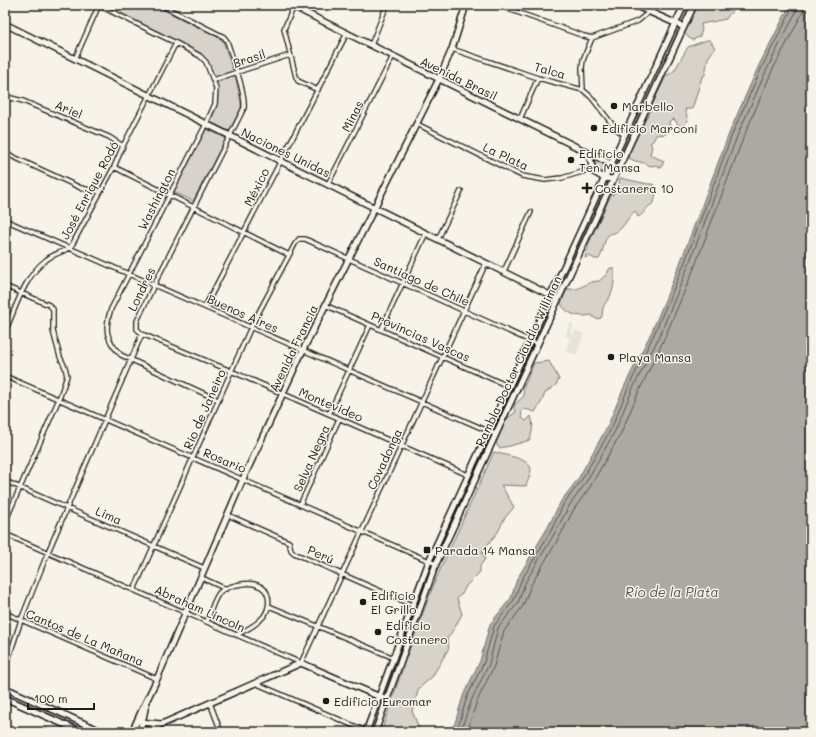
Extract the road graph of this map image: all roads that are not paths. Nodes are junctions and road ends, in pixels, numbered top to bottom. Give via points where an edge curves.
1 (99, 5) edge
2 (161, 5) edge
3 (387, 5) edge
4 (466, 5) edge
5 (497, 5) edge
6 (634, 5) edge
7 (684, 5) edge
8 (694, 5) edge
9 (293, 6) edge
10 (649, 12) junction
11 (676, 23) junction
12 (5, 24) edge
13 (684, 27) junction
14 (347, 33) junction
15 (592, 38) junction
16 (176, 43) junction
17 (371, 45) junction
18 (452, 49) junction
19 (290, 55) junction
20 (393, 56) junction
21 (75, 59) junction
22 (237, 73) junction
23 (538, 78) junction
24 (439, 79) junction
25 (213, 80) junction
26 (318, 90) junction
27 (584, 90) junction
28 (149, 96) junction
29 (5, 101) edge
30 (520, 119) junction
31 (206, 124) junction
32 (416, 124) junction
33 (625, 135) junction
34 (230, 136) junction
35 (123, 146) junction
36 (5, 153) edge
37 (586, 153) junction
38 (600, 158) junction
39 (281, 161) junction
40 (612, 164) junction
41 (114, 167) junction
42 (592, 167) junction
43 (617, 170) junction
44 (604, 178) junction
45 (613, 178) junction
46 (328, 184) junction
47 (461, 191) dead end
48 (100, 192) junction
49 (169, 195) junction
50 (194, 207) junction
51 (374, 207) junction
52 (531, 212) dead end
53 (5, 220) edge
54 (244, 233) junction
55 (426, 233) junction
56 (299, 239) joint
57 (438, 239) junction
58 (69, 248) junction
59 (288, 255) junction
60 (349, 258) junction
61 (486, 262) junction
62 (504, 271) junction
63 (129, 274) junction
64 (403, 283) junction
65 (154, 285) junction
66 (5, 286) edge
67 (22, 293) junction
68 (550, 295) junction
69 (558, 299) junction
70 (326, 304) junction
71 (205, 307) junction
72 (464, 311) junction
73 (370, 325) junction
74 (251, 327) junction
75 (382, 330) junction
76 (5, 332) edge
77 (142, 334) junction
78 (530, 341) junction
79 (537, 344) junction
80 (303, 350) junction
81 (442, 357) junction
82 (131, 359) junction
83 (349, 370) junction
84 (231, 371) junction
85 (5, 376) edge
86 (508, 386) junction
87 (282, 394) junction
88 (59, 399) junction
89 (218, 400) junction
90 (422, 402) junction
91 (329, 414) junction
92 (105, 419) junction
93 (339, 419) junction
94 (488, 430) junction
95 (496, 434) junction
96 (401, 446) junction
97 (193, 458) junction
98 (468, 475) junction
99 (243, 479) junction
100 (5, 481) edge
101 (20, 488) junction
102 (300, 505) junction
103 (67, 508) junction
104 (228, 515) junction
105 (5, 522) edge
106 (362, 532) junction
107 (5, 534) edge
108 (154, 545) junction
109 (48, 552) junction
110 (429, 561) junction
111 (436, 564) junction
112 (204, 568) junction
113 (342, 574) junction
114 (200, 577) junction
115 (226, 589) junction
116 (134, 590) junction
117 (412, 605) junction
118 (269, 606) junction
119 (185, 612) junction
120 (5, 613) edge
121 (21, 620) junction
122 (207, 622) junction
123 (318, 626) junction
124 (236, 635) junction
125 (394, 658) junction
126 (301, 663) junction
127 (5, 664) edge
128 (157, 679) junction
129 (255, 683) junction
130 (5, 688) edge
131 (380, 697) junction
132 (5, 698) edge
133 (387, 700) junction
134 (210, 703) junction
135 (146, 704) junction
136 (143, 722) junction
137 (136, 724) junction
138 (162, 724) junction
139 (81, 732) edge
140 (103, 732) edge
141 (132, 732) edge
142 (140, 732) edge
143 (146, 732) edge
144 (221, 732) edge
145 (366, 732) edge
146 (375, 732) edge

1 - 16 street, Washington
1 - 21 street
2 - 22 street, Londres via 224,37
3 - 17 street
4 - 18 street, Avenida Francia
5 - 15 street
6 - 10 street
7 - 11 street, Rambla Doctor Claudio Williman
8 - 13 street, Rambla Doctor Claudio Williman
9 - 14 street, Avenida Brasil
9 - 19 street via 284,29
10 - 11 street
10 - 15 street via 638,21
11 - 13 street
11 - 33 street, Rambla Doctor Claudio Williman
12 - 21 street, Naciones Unidas
13 - 43 street, Rambla Doctor Claudio Williman
14 - 17 street, Avenida Brasil
14 - 26 street, México
15 - 27 street via 583,60
16 - 25 street, Washington via 206,62
16 - 28 street, José Enrique Rodó
17 - 20 street, Avenida Brasil
18 - 23 street, Talca
18 - 24 street, Avenida Francia
19 - 22 street, Brasil
19 - 26 street via 298,81
20 - 24 street, Avenida Brasil
20 - 46 street, Minas
21 - 28 street, Naciones Unidas
22 - 25 street, Brasil
22 - 34 street, Londres via 245,102
23 - 27 street, Talca
23 - 30 street
24 - 30 street, Avenida Brasil
24 - 32 street, Avenida Francia
25 - 31 street, Washington via 216,88 215,104
26 - 39 street, México
27 - 33 street via 616,129
28 - 31 street, Naciones Unidas
28 - 35 street, José Enrique Rodó
29 - 35 street, Ariel via 11,98 23,101 109,137
30 - 37 street, Avenida Brasil
31 - 34 street, Naciones Unidas
31 - 49 street, Washington
32 - 42 street, La Plata via 522,176 545,180 562,178
32 - 51 street, Avenida Francia
33 - 40 street, Rambla Doctor Claudio Williman
34 - 39 street, Naciones Unidas
34 - 50 street, Londres
35 - 41 street, José Enrique Rodó
36 - 48 street via 81,188
37 - 38 street, Avenida Brasil
37 - 42 street
38 - 40 street, Avenida Brasil
38 - 42 street
39 - 46 street, Naciones Unidas
39 - 54 street, México
40 - 43 street, Avenida Brasil
40 - 44 street, Rambla Doctor Claudio Williman
41 - 48 street, José Enrique Rodó
41 - 49 street
42 - 44 street via 594,172
43 - 45 street, Rambla Doctor Claudio Williman
44 - 45 street
44 - 68 street, Rambla Doctor Claudio Williman
45 - 69 street, Rambla Doctor Claudio Williman
46 - 51 street, Naciones Unidas
47 - 57 street
48 - 58 street, José Enrique Rodó
49 - 50 street
49 - 63 street, Washington
50 - 54 street
50 - 65 street, Londres
51 - 55 street, Naciones Unidas
51 - 60 street, Avenida Francia
52 - 62 street
53 - 58 street, Buenos Aires
54 - 59 street
54 - 71 street, México
55 - 57 street, Naciones Unidas
55 - 64 street
56 - 59 street, Rio de Janeiro
56 - 60 street, Santiago de Chile via 305,239
57 - 61 street, Naciones Unidas
58 - 63 street, Buenos Aires
58 - 67 street, José Enrique Rodó via 46,260 35,270
59 - 74 street, Rio de Janeiro
60 - 64 street, Santiago de Chile
60 - 70 street, Avenida Francia
61 - 62 street, Naciones Unidas
61 - 72 street, Covadonga
62 - 68 street, Naciones Unidas
63 - 65 street, Buenos Aires
63 - 82 street, Washington via 106,323 113,347 121,355
64 - 72 street, Santiago de Chile
64 - 75 street
65 - 71 street, Buenos Aires
65 - 77 street, Londres via 137,322 137,329
66 - 67 street
67 - 76 street, José Enrique Rodó
67 - 88 street via 54,309 53,332 67,376
68 - 69 street, Naciones Unidas
68 - 78 street, Rambla Doctor Claudio Williman
69 - 79 street, Rambla Doctor Claudio Williman
70 - 73 street, Provincias Vascas
70 - 80 street, Avenida Francia
71 - 74 street, Buenos Aires
72 - 78 street, Santiago de Chile
72 - 81 street, Covadonga
73 - 75 street, Provincias Vascas
73 - 83 street, Selva Negra
74 - 80 street, Buenos Aires
74 - 84 street, Rio de Janeiro
75 - 81 street, Provincias Vascas
77 - 82 street
77 - 84 street, Montevideo
78 - 79 street, Santiago de Chile
78 - 86 street, Rambla Doctor Claudio Williman
79 - 95 street, Rambla Doctor Claudio Williman
80 - 83 street, Buenos Aires
80 - 87 street, Avenida Francia
81 - 86 street, Provincias Vascas
81 - 90 street, Covadonga
82 - 89 street, Washington
82 - 92 street
83 - 90 street, Buenos Aires
83 - 91 street, Selva Negra
84 - 87 street, Montevideo
84 - 89 street, Rio de Janeiro
85 - 88 street, Rosario
86 - 94 street, Rambla Doctor Claudio Williman
87 - 91 street, Montevideo
87 - 99 street, Avenida Francia
88 - 92 street, Rosario
88 - 101 street
89 - 97 street, Rio de Janeiro
90 - 94 street, Buenos Aires
90 - 96 street, Covadonga
91 - 93 street, Montevideo
92 - 97 street, Rosario
92 - 103 street
93 - 96 street, Montevideo
93 - 102 street, Selva Negra
94 - 95 street, Buenos Aires
94 - 98 street, Rambla Doctor Claudio Williman
95 - 111 street, Rambla Doctor Claudio Williman
96 - 98 street, Montevideo
96 - 106 street, Covadonga
97 - 99 street, Rosario
97 - 108 street, Rio de Janeiro
98 - 110 street, Rambla Doctor Claudio Williman
99 - 102 street, Rosario
99 - 104 street, Avenida Francia
100 - 101 street, Lima
101 - 103 street, Lima
101 - 105 street
102 - 106 street, Rosario
103 - 108 street, Lima
103 - 109 street
104 - 112 street, Avenida Francia
104 - 113 street, Perú via 289,542 294,553
106 - 110 street, Rosario
106 - 113 street, Covadonga
107 - 109 street, Abraham Lincoln
108 - 112 street, Lima
108 - 116 street, Rio de Janeiro
109 - 116 street, Abraham Lincoln
109 - 121 street
110 - 111 street, Rosario
110 - 117 street, Rambla Doctor Claudio Williman
111 - 133 street, Rambla Doctor Claudio Williman
112 - 114 street, Avenida Francia
113 - 117 street, Perú
113 - 123 street, Covadonga
114 - 115 street
114 - 119 street, Avenida Francia
115 - 118 street via 241,584 260,585 269,599
115 - 122 street via 220,593
116 - 119 street, Abraham Lincoln
117 - 125 street, Rambla Doctor Claudio Williman
118 - 123 street
118 - 124 street via 254,626
119 - 122 street, Abraham Lincoln
119 - 128 street, Avenida Francia
120 - 121 street, Cantos de La Mañana
121 - 127 street
121 - 128 street, Cantos de La Mañana
122 - 124 street, Abraham Lincoln
123 - 125 street
123 - 126 street, Covadonga
124 - 126 street, Abraham Lincoln
125 - 131 street, Rambla Doctor Claudio Williman
126 - 129 street
126 - 131 street, Abraham Lincoln
128 - 135 street, Avenida Francia
129 - 134 street
129 - 145 street
130 - 140 street
131 - 133 street, Abraham Lincoln
131 - 145 street, Rambla Doctor Claudio Williman
132 - 139 street
133 - 146 street, Rambla Doctor Claudio Williman
134 - 138 street
134 - 144 street
135 - 136 street, Avenida Francia
135 - 137 street, Avenida Francia
136 - 137 street
136 - 138 street
136 - 142 street, Avenida Francia
137 - 141 street, Avenida Francia
138 - 143 street

